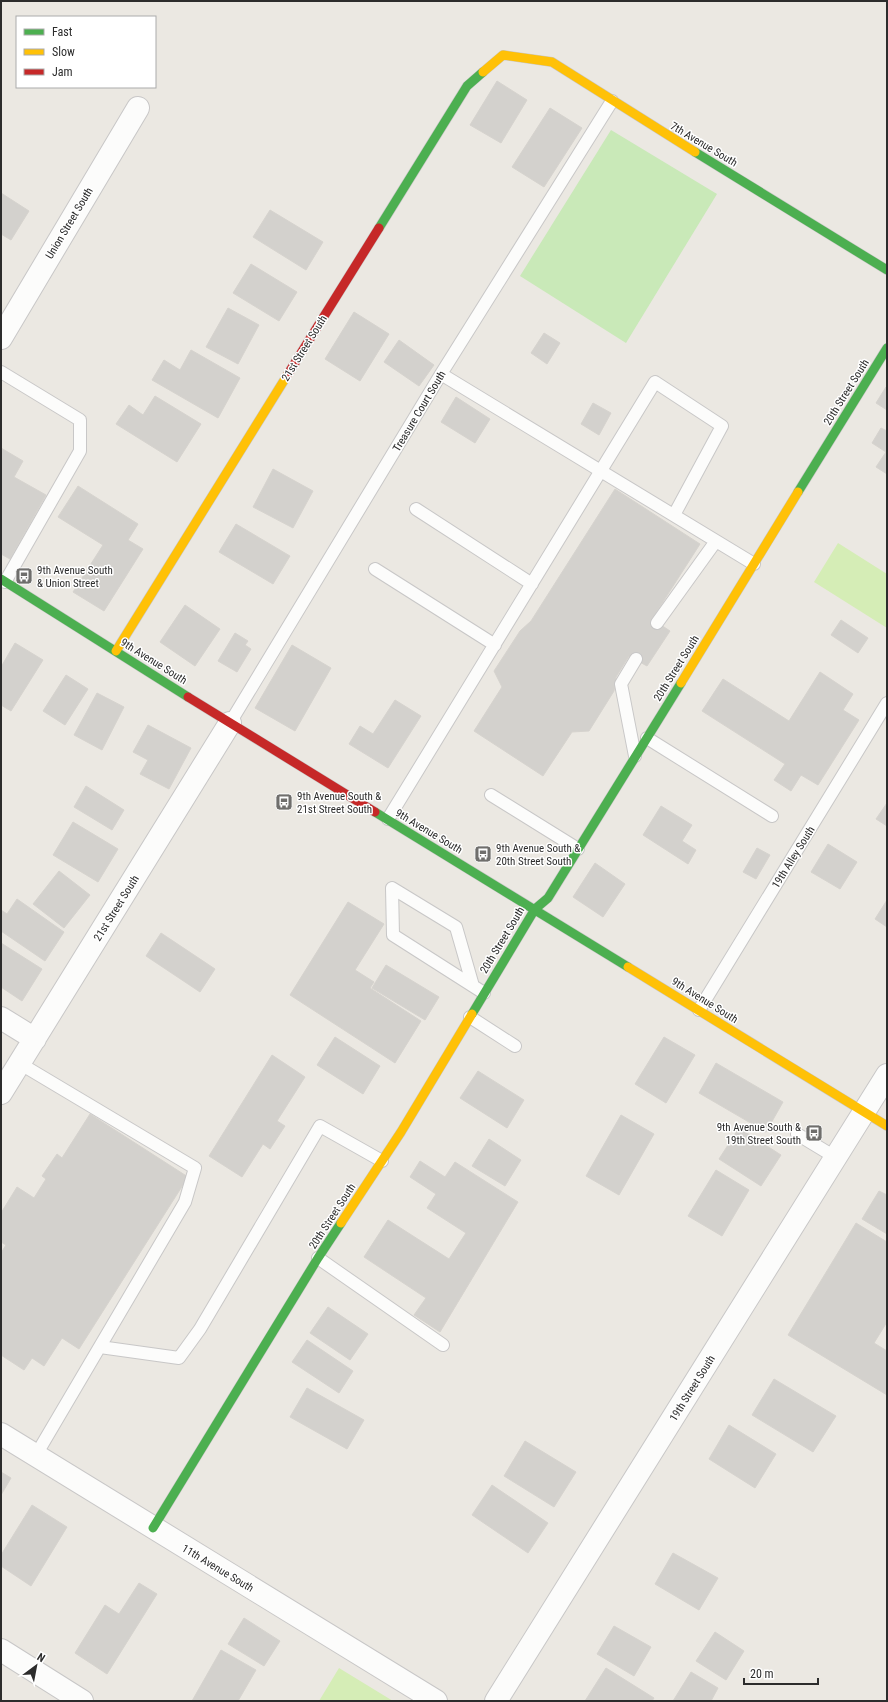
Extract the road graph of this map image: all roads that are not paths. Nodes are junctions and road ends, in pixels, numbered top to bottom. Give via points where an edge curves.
1 (503, 55) joint
2 (612, 102) junction
3 (138, 108) dead end
4 (887, 270) edge
5 (1, 338) edge
6 (887, 348) edge
7 (1, 372) edge
8 (441, 374) junction
9 (602, 471) junction
10 (416, 509) dead end
11 (674, 515) junction
12 (716, 541) junction
13 (754, 564) junction
14 (375, 569) dead end
15 (3, 581) edge
16 (532, 584) junction
17 (657, 623) dead end
18 (495, 645) junction
19 (116, 651) junction
20 (636, 660) dead end
21 (887, 703) edge
22 (230, 723) junction
23 (647, 738) junction
24 (635, 757) junction
25 (492, 795) dead end
26 (772, 816) dead end
27 (388, 819) junction
28 (578, 850) junction
29 (534, 909) junction
30 (473, 986) junction
31 (484, 993) junction
32 (699, 1010) junction
33 (470, 1017) junction
34 (1, 1018) edge
35 (35, 1039) junction
36 (515, 1046) dead end
37 (19, 1063) junction
38 (887, 1075) edge
39 (1, 1093) edge
40 (864, 1112) junction
41 (887, 1126) edge
42 (798, 1134) dead end
43 (835, 1157) junction
44 (382, 1161) junction
45 (318, 1258) junction
46 (442, 1345) dead end
47 (100, 1347) junction
48 (1, 1434) edge
49 (36, 1455) junction
50 (153, 1528) junction
51 (1, 1650) edge
52 (82, 1701) edge
53 (436, 1701) edge
54 (496, 1701) edge

1 - 2 street, 7th Avenue South via 552,62
1 - 19 street, 21st Street South via 467,86
2 - 4 street, 7th Avenue South
2 - 8 lane, Treasure Court South
3 - 5 street, Union Street South
6 - 13 street, 20th Street South
7 - 15 lane via 80,420 80,451
8 - 9 lane
8 - 22 lane, Treasure Court South
9 - 11 lane
9 - 11 lane via 655,382 722,426
9 - 16 lane
10 - 16 lane
11 - 12 lane
12 - 13 lane
12 - 17 lane
13 - 23 street, 20th Street South
14 - 18 lane
15 - 19 street, 9th Avenue South
16 - 18 lane
18 - 27 lane
19 - 22 street, 9th Avenue South
20 - 24 lane via 621,684
21 - 32 lane, 19th Alley South
22 - 27 street, 9th Avenue South
22 - 35 street, 21st Street South
23 - 24 street, 20th Street South
23 - 26 lane
24 - 28 street, 20th Street South
25 - 28 lane
27 - 29 street, 9th Avenue South
28 - 29 street, 20th Street South via 548,898
29 - 31 street, 20th Street South
29 - 32 street, 9th Avenue South
30 - 30 lane via 393,935 392,888 456,927
30 - 31 lane
31 - 33 street, 20th Street South
32 - 40 street, 9th Avenue South
33 - 36 lane
33 - 44 street, 20th Street South
34 - 35 street
35 - 37 street, 21st Street South
37 - 39 street, 21st Street South
37 - 47 lane via 195,1168 185,1202
38 - 40 street, 19th Street South
40 - 41 street, 9th Avenue South
40 - 43 street, 19th Street South
42 - 43 lane
43 - 54 street, 19th Street South
44 - 45 street, 20th Street South
44 - 47 lane via 320,1126 200,1329 179,1358
45 - 46 lane
45 - 50 street, 20th Street South
47 - 49 lane
48 - 49 street, 11th Avenue South
49 - 50 street, 11th Avenue South
50 - 53 street, 11th Avenue South
51 - 52 street

